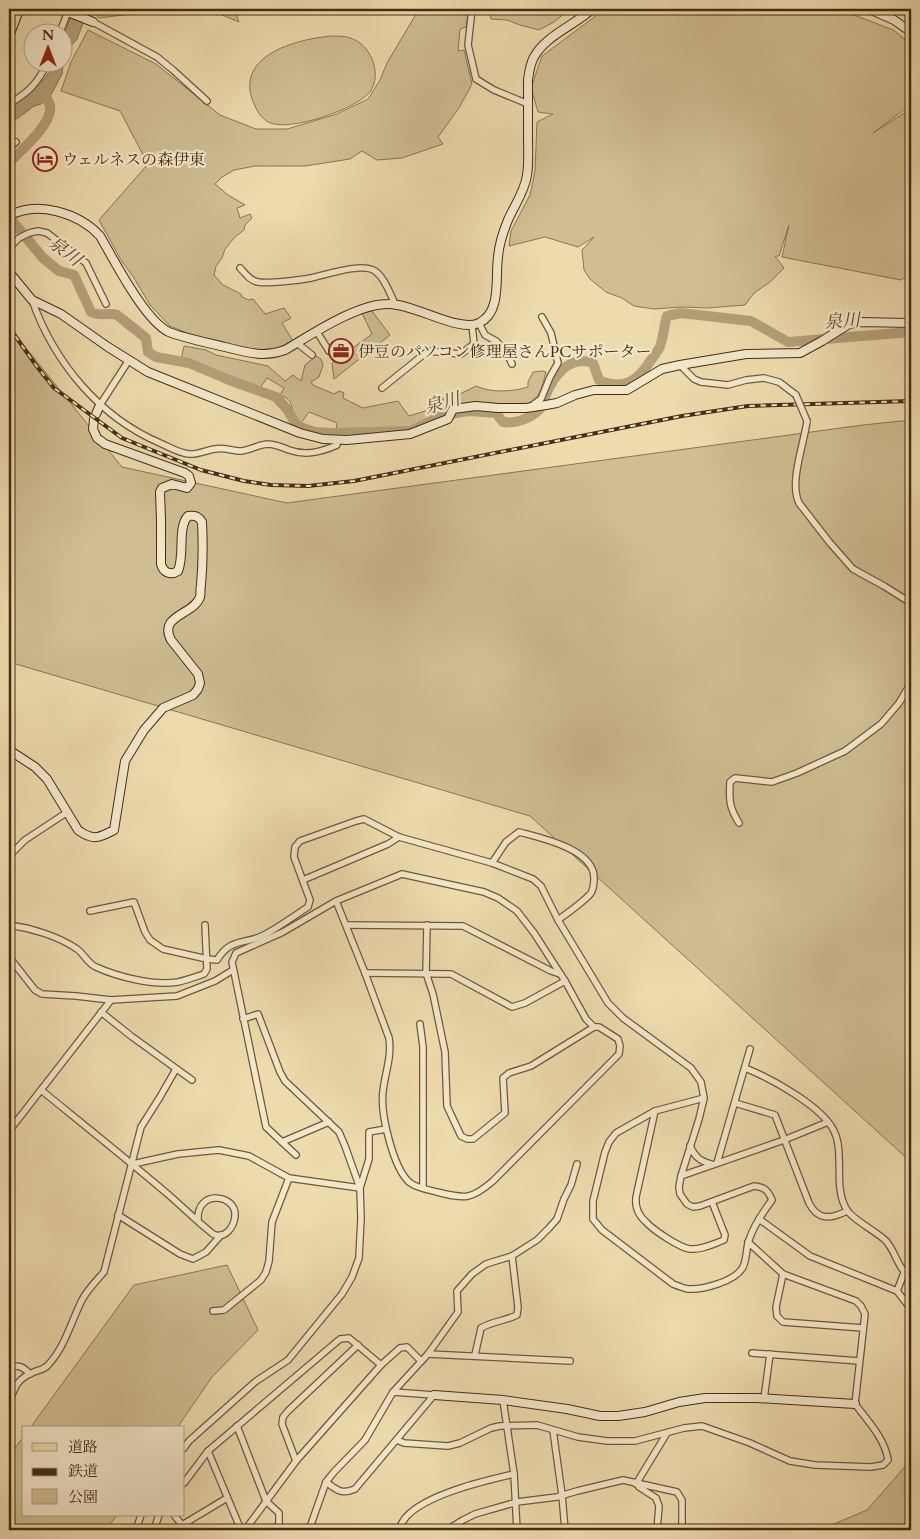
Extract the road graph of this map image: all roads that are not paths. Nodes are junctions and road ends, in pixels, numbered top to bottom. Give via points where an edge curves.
1 (19, 9) edge
2 (472, 9) edge
3 (592, 9) edge
4 (869, 9) edge
5 (66, 10) edge
6 (93, 22) joint
7 (911, 32) edge
8 (9, 35) edge
9 (42, 72) edge
10 (207, 101) dead end
11 (9, 104) edge
12 (528, 104) junction
13 (16, 142) dead end
14 (9, 148) edge
15 (11, 215) edge
16 (9, 248) edge
17 (240, 268) dead end
18 (9, 272) edge
19 (911, 290) edge
20 (911, 294) edge
21 (32, 300) junction
22 (106, 304) dead end
23 (395, 304) junction
24 (542, 317) dead end
25 (911, 323) edge
26 (476, 324) junction
27 (317, 332) junction
28 (297, 343) junction
29 (340, 345) dead end
30 (312, 355) dead end
31 (129, 360) junction
32 (512, 364) dead end
33 (680, 365) junction
34 (382, 388) dead end
35 (100, 405) junction
36 (533, 407) junction
37 (337, 439) junction
38 (911, 604) edge
39 (911, 683) edge
40 (9, 750) edge
41 (66, 813) junction
42 (740, 823) dead end
43 (399, 837) junction
44 (9, 856) edge
45 (492, 863) junction
46 (303, 880) junction
47 (336, 901) junction
48 (90, 911) dead end
49 (558, 920) junction
50 (204, 924) dead end
51 (9, 925) edge
52 (346, 925) junction
53 (427, 925) junction
54 (9, 957) edge
55 (207, 959) junction
56 (233, 970) junction
57 (366, 973) junction
58 (426, 973) junction
59 (560, 974) junction
60 (565, 982) junction
61 (111, 1000) junction
62 (101, 1012) junction
63 (244, 1019) junction
64 (420, 1024) dead end
65 (594, 1027) junction
66 (750, 1049) dead end
67 (176, 1068) junction
68 (745, 1068) junction
69 (192, 1080) dead end
70 (41, 1090) junction
71 (704, 1098) junction
72 (735, 1102) junction
73 (655, 1112) junction
74 (329, 1122) junction
75 (828, 1122) junction
76 (386, 1129) junction
77 (9, 1131) edge
78 (784, 1140) junction
79 (282, 1142) junction
80 (690, 1146) junction
81 (296, 1155) dead end
82 (133, 1164) junction
83 (577, 1164) dead end
84 (714, 1164) junction
85 (681, 1176) junction
86 (289, 1178) junction
87 (360, 1188) junction
88 (423, 1188) junction
89 (712, 1202) junction
90 (847, 1211) junction
91 (118, 1215) junction
92 (759, 1219) junction
93 (198, 1220) junction
94 (221, 1235) junction
95 (748, 1242) junction
96 (512, 1256) junction
97 (904, 1273) junction
98 (783, 1274) junction
99 (911, 1278) edge
100 (897, 1291) junction
101 (911, 1309) edge
102 (213, 1311) dead end
103 (863, 1328) junction
104 (358, 1345) junction
105 (752, 1353) dead end
106 (428, 1354) junction
107 (770, 1354) junction
108 (475, 1355) junction
109 (421, 1361) junction
110 (570, 1361) dead end
111 (860, 1361) junction
112 (381, 1365) junction
113 (9, 1368) edge
114 (30, 1374) junction
115 (392, 1392) junction
116 (434, 1395) junction
117 (764, 1398) junction
118 (503, 1400) junction
119 (9, 1403) edge
120 (855, 1404) junction
121 (237, 1426) junction
122 (507, 1426) junction
123 (553, 1430) junction
124 (667, 1433) junction
125 (397, 1440) junction
126 (185, 1447) edge
127 (208, 1451) junction
128 (296, 1461) junction
129 (514, 1474) junction
130 (185, 1482) edge
131 (326, 1482) junction
132 (636, 1484) junction
133 (562, 1495) junction
134 (227, 1498) junction
135 (266, 1501) junction
136 (517, 1502) junction
137 (141, 1516) edge
138 (159, 1516) edge
139 (175, 1516) edge
140 (184, 1528) edge
141 (136, 1530) edge
142 (157, 1530) edge
143 (241, 1530) edge
144 (246, 1530) edge
145 (276, 1530) edge
146 (309, 1530) edge
147 (398, 1530) edge
148 (447, 1530) edge
149 (517, 1530) edge
150 (565, 1530) edge
151 (657, 1530) edge
152 (682, 1530) edge

1 - 8 main road
2 - 12 street via 468,45 476,79
3 - 12 street via 542,46 534,57 528,80
4 - 7 street
5 - 6 street
6 - 10 street via 157,57
9 - 11 street via 31,89
12 - 26 street via 527,177 501,240 493,306
13 - 14 street
15 - 28 street via 21,210 54,211 93,229 144,308 157,324 169,332 264,355 272,355
16 - 22 street via 29,233 46,233 86,262
17 - 23 street via 258,282 302,280 346,270 368,269 375,271 384,281
18 - 21 street
19 - 20 street
21 - 31 street via 62,314
21 - 35 street via 47,338 63,363
23 - 26 street via 454,323
23 - 27 street via 366,308
24 - 36 street via 551,333 558,362 541,399
25 - 33 street via 849,324 800,354 746,354
26 - 32 street via 506,351
26 - 34 street via 474,344 467,350 461,354 428,351
27 - 28 street
27 - 29 street via 329,351
28 - 30 street
31 - 35 street
31 - 37 street via 148,372 300,433
33 - 36 street via 662,369 627,390 594,390 557,403
33 - 38 street, bridge via 701,382 728,385 764,378 778,382 796,395 807,421 798,465 796,496 799,503 853,569
35 - 37 street via 139,434 182,453 223,448 239,451 269,444 310,453 336,445
35 - 41 street via 95,417 97,438 189,476 191,483 186,488 172,484 160,492 161,564 166,572 178,572 183,521 188,516 199,517 202,522 203,558 200,597 188,611 172,621 168,635 198,674 200,683 193,695 163,708 144,730 125,761 114,830 100,838 92,838 78,830
36 - 37 street via 453,409 448,418 410,434
39 - 42 street via 880,724 845,751 772,782 735,778 730,782 732,811
40 - 41 street via 47,779
41 - 44 street via 25,840
43 - 45 street
43 - 46 street
43 - 46 street via 364,820 300,841 295,847 294,857
45 - 49 street via 533,879 541,886
45 - 49 street via 506,842 519,832 556,842 588,862 594,871 594,886 590,894
46 - 55 street via 310,900 308,906 263,936 225,948 217,960
47 - 52 street
47 - 56 street via 283,932 236,954
47 - 59 street via 402,874 484,892 517,911
48 - 55 street via 134,902 150,940 163,949
49 - 71 street via 608,1003 623,1018 691,1068 701,1082
50 - 55 street
51 - 55 street via 24,927 64,942 78,950 94,967 127,978 178,982 204,974
52 - 53 street
52 - 57 street
53 - 58 street
53 - 59 street via 463,926
54 - 61 street via 42,994
56 - 61 street via 178,996
56 - 63 street
57 - 58 street
57 - 76 street via 390,1044 383,1093
58 - 60 street via 451,974 512,1007
58 - 65 street via 445,1052 446,1106 462,1136 467,1139 473,1139 505,1113 503,1078 531,1066
59 - 60 street
60 - 65 street via 586,1020
61 - 62 street
62 - 67 street
62 - 70 street
63 - 74 street via 258,1014 285,1081
63 - 79 street via 266,1127
64 - 88 street via 423,1047
65 - 88 street via 618,1039 619,1054 493,1181 480,1193 468,1196 457,1197
66 - 68 street
67 - 69 street
67 - 82 street via 141,1127
68 - 72 street
68 - 75 street via 802,1099
70 - 77 street
70 - 82 street
71 - 73 street
71 - 80 street
72 - 78 street via 775,1115
72 - 84 street
73 - 89 street via 636,1197 638,1212 646,1222 680,1247 697,1249 724,1240 725,1234
73 - 95 street via 616,1133 609,1142 593,1201 596,1224 673,1284 686,1289 700,1289 730,1279 743,1267
74 - 79 street
74 - 87 street via 346,1146
75 - 78 street
75 - 90 street via 837,1141 840,1190
76 - 87 street via 369,1132 369,1159
76 - 88 street via 404,1177
78 - 84 street
78 - 90 street via 815,1213 829,1217
79 - 81 street
80 - 84 street via 699,1160
80 - 85 street
82 - 86 street via 178,1154 219,1150 248,1156
82 - 91 street
82 - 93 street
83 - 96 street via 557,1219 537,1240
84 - 85 street
85 - 89 street via 680,1194 687,1204 692,1207
86 - 87 street
86 - 102 street via 272,1222 266,1272 261,1280 224,1310
87 - 126 street via 359,1258 342,1294 288,1360 255,1382
89 - 92 street via 762,1186 772,1200
90 - 97 street via 886,1241
91 - 94 street via 193,1259 206,1252
91 - 114 street via 104,1272 83,1299 55,1356 47,1367
92 - 95 street
92 - 100 street via 810,1256
93 - 94 street via 214,1234
93 - 94 street via 197,1213 204,1201 213,1197 231,1204 236,1211 235,1223
95 - 98 street
96 - 106 street via 486,1264 457,1291 458,1312
96 - 108 street via 517,1315 481,1328
97 - 99 street
97 - 100 street
98 - 103 street via 856,1301 865,1314
98 - 103 street via 776,1307 777,1316 783,1322
100 - 101 street
103 - 111 street
104 - 112 street
104 - 121 street via 349,1338 340,1339
104 - 128 street via 283,1417 282,1424
105 - 107 street
106 - 108 street
106 - 109 street
107 - 111 street
107 - 117 street
108 - 110 street
109 - 112 street via 407,1347 400,1348
109 - 115 street
111 - 120 street
112 - 128 street
113 - 114 street via 21,1366
114 - 119 street via 15,1387
115 - 116 street
115 - 131 street via 365,1440
116 - 118 street
116 - 125 street
117 - 118 street via 696,1399 618,1416
117 - 120 street
118 - 122 street
120 - 124 street via 886,1449 888,1460 883,1465 832,1466 790,1461 702,1426
121 - 127 street
121 - 135 street
122 - 123 street via 537,1425
122 - 125 street via 491,1428 448,1446
122 - 129 street
123 - 124 street via 607,1441 635,1441
123 - 133 street
124 - 132 street
125 - 131 street via 355,1489 340,1492
127 - 130 street
127 - 134 street
128 - 135 street
129 - 136 street
129 - 147 street via 461,1488 426,1503 406,1517
131 - 146 street
132 - 133 street via 623,1480
132 - 151 street via 656,1498 659,1506
132 - 152 street via 677,1492 682,1500
133 - 136 street
133 - 150 street
134 - 140 street
134 - 143 street
135 - 144 street
135 - 145 street via 279,1513
136 - 148 street via 476,1514
136 - 149 street
137 - 141 street
138 - 142 street
139 - 140 street

